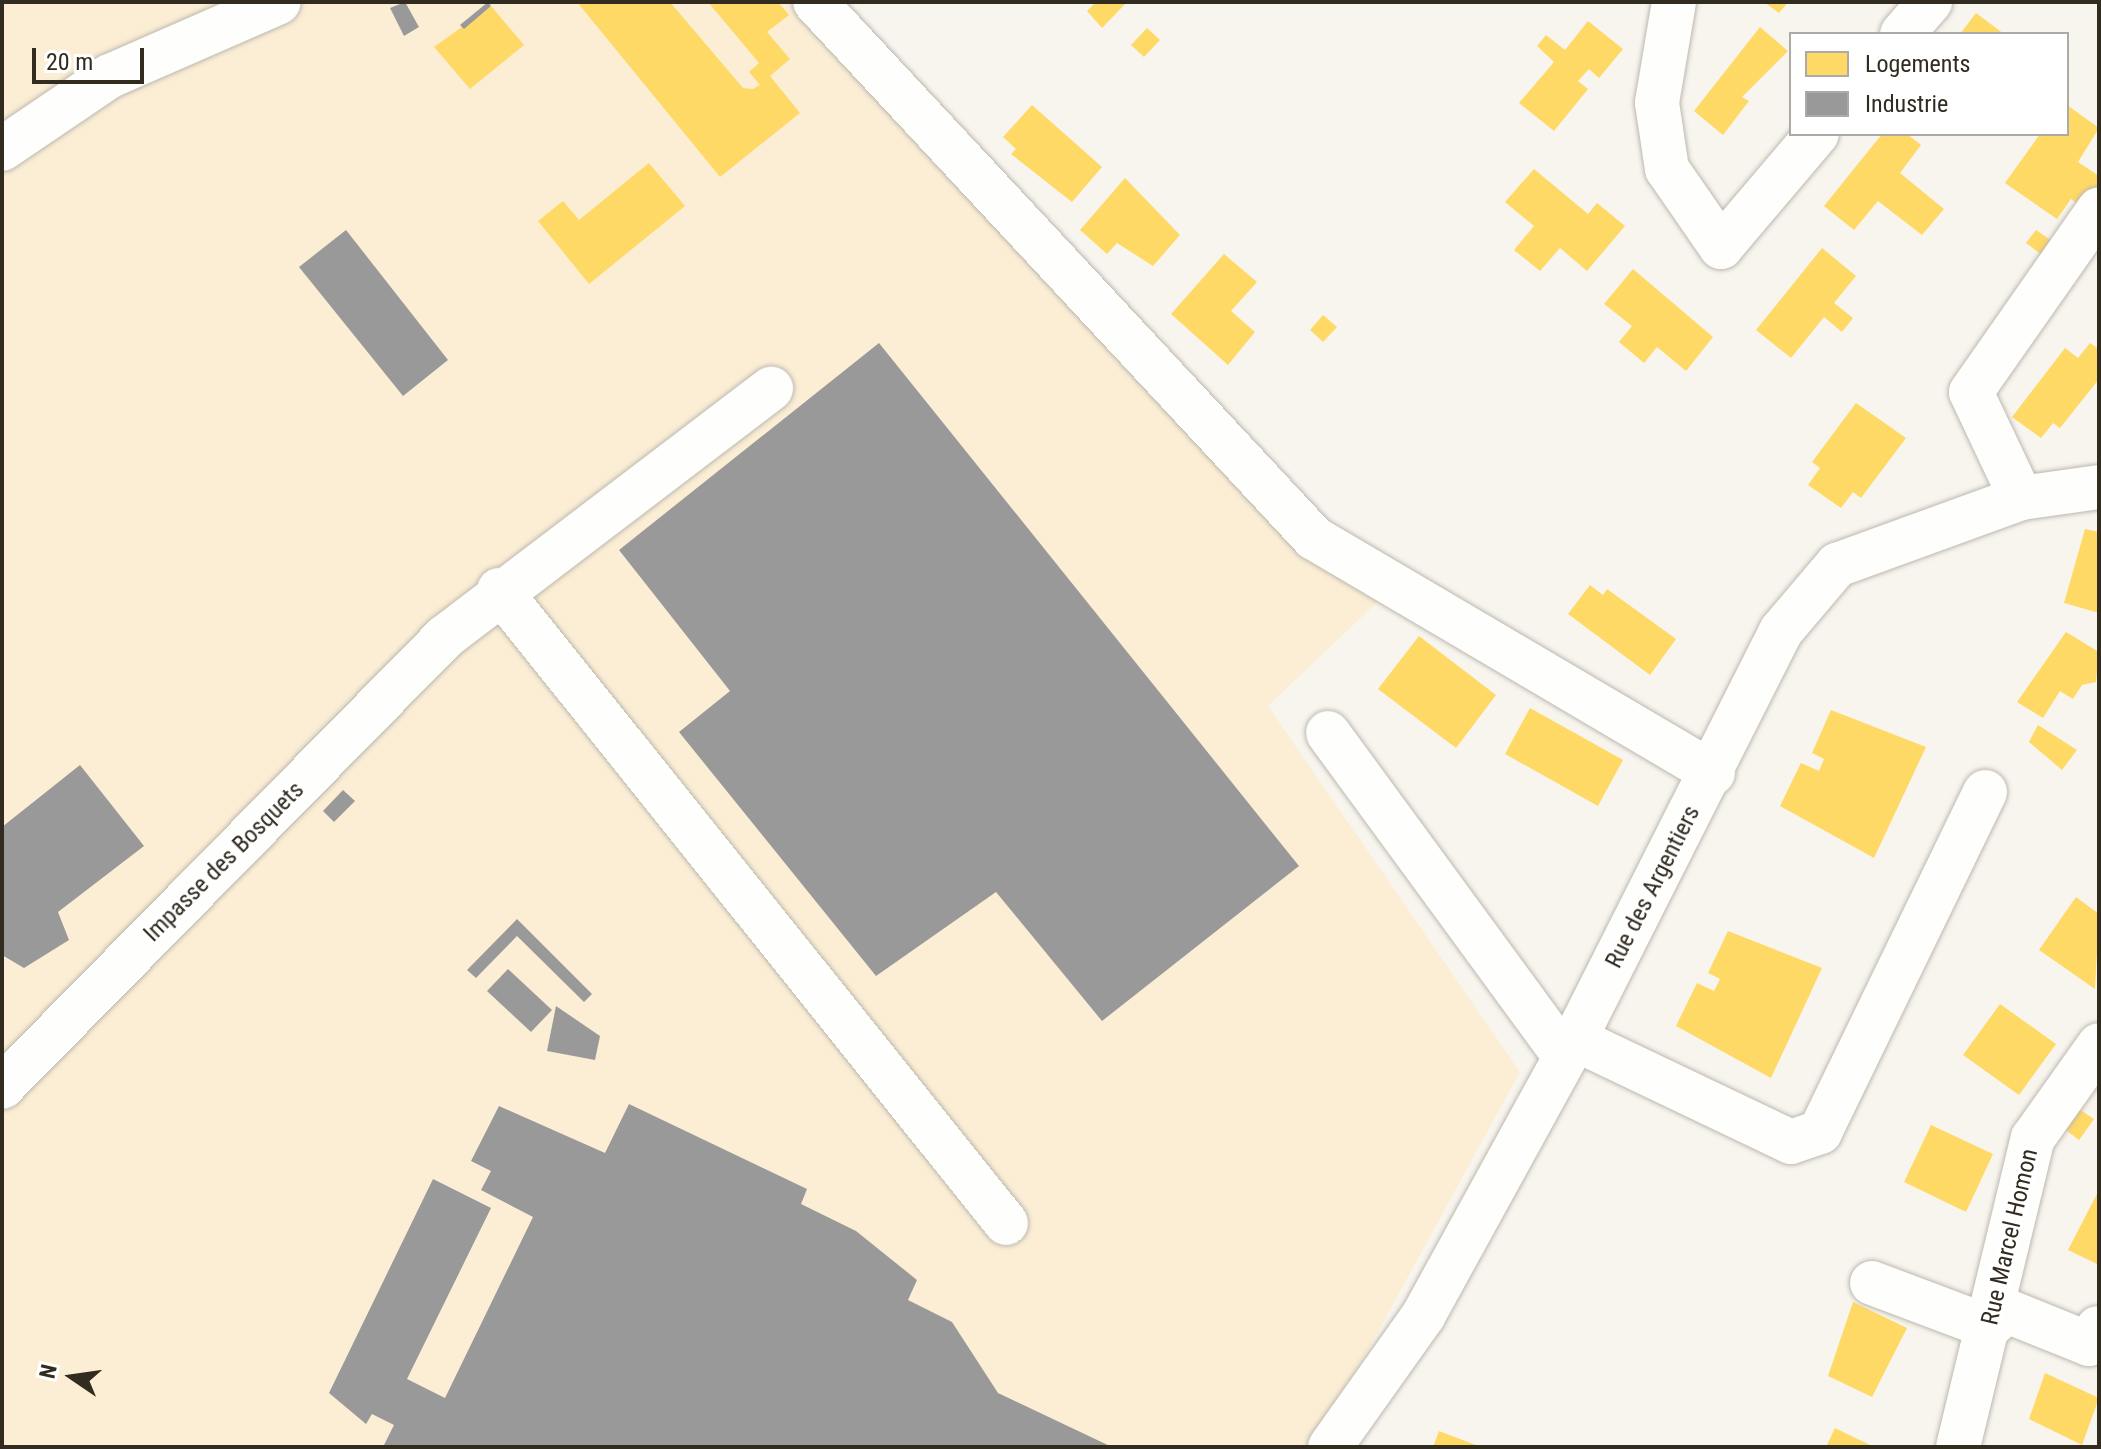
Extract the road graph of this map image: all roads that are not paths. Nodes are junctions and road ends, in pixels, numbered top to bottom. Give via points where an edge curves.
1 (279, 2) edge
2 (815, 2) edge
3 (1674, 2) edge
4 (1930, 2) edge
5 (1904, 32) edge
6 (1815, 136) edge
7 (2, 149) edge
8 (2099, 209) edge
9 (771, 389) dead end
10 (2099, 487) edge
11 (2021, 498) junction
12 (499, 590) junction
13 (1328, 733) dead end
14 (1713, 773) junction
15 (1985, 792) dead end
16 (2099, 1045) edge
17 (1570, 1048) junction
18 (2, 1087) edge
19 (1006, 1223) dead end
20 (1872, 1283) dead end
21 (1989, 1327) junction
22 (2098, 1328) edge
23 (1330, 1447) edge
24 (1958, 1447) edge

1 - 7 street via 110,76
2 - 14 street via 1314,538
3 - 6 street via 1657,103 1667,169 1721,247
4 - 5 street
8 - 11 street via 1971,392
9 - 12 street, Impasse des Bosquets via 569,547
10 - 11 street, Rue des Argentiers
11 - 14 street, Rue des Argentiers via 1837,565 1781,631
12 - 18 street, Impasse des Bosquets via 445,637
12 - 19 street
13 - 17 street
14 - 17 street, Rue des Argentiers
15 - 17 street via 1820,1132 1791,1142
16 - 21 street, Rue Marcel Homon via 2033,1138
17 - 23 street, Rue des Argentiers via 1423,1316
20 - 21 street
21 - 22 street via 2007,1311 2089,1344
21 - 24 street, Rue Marcel Homon

